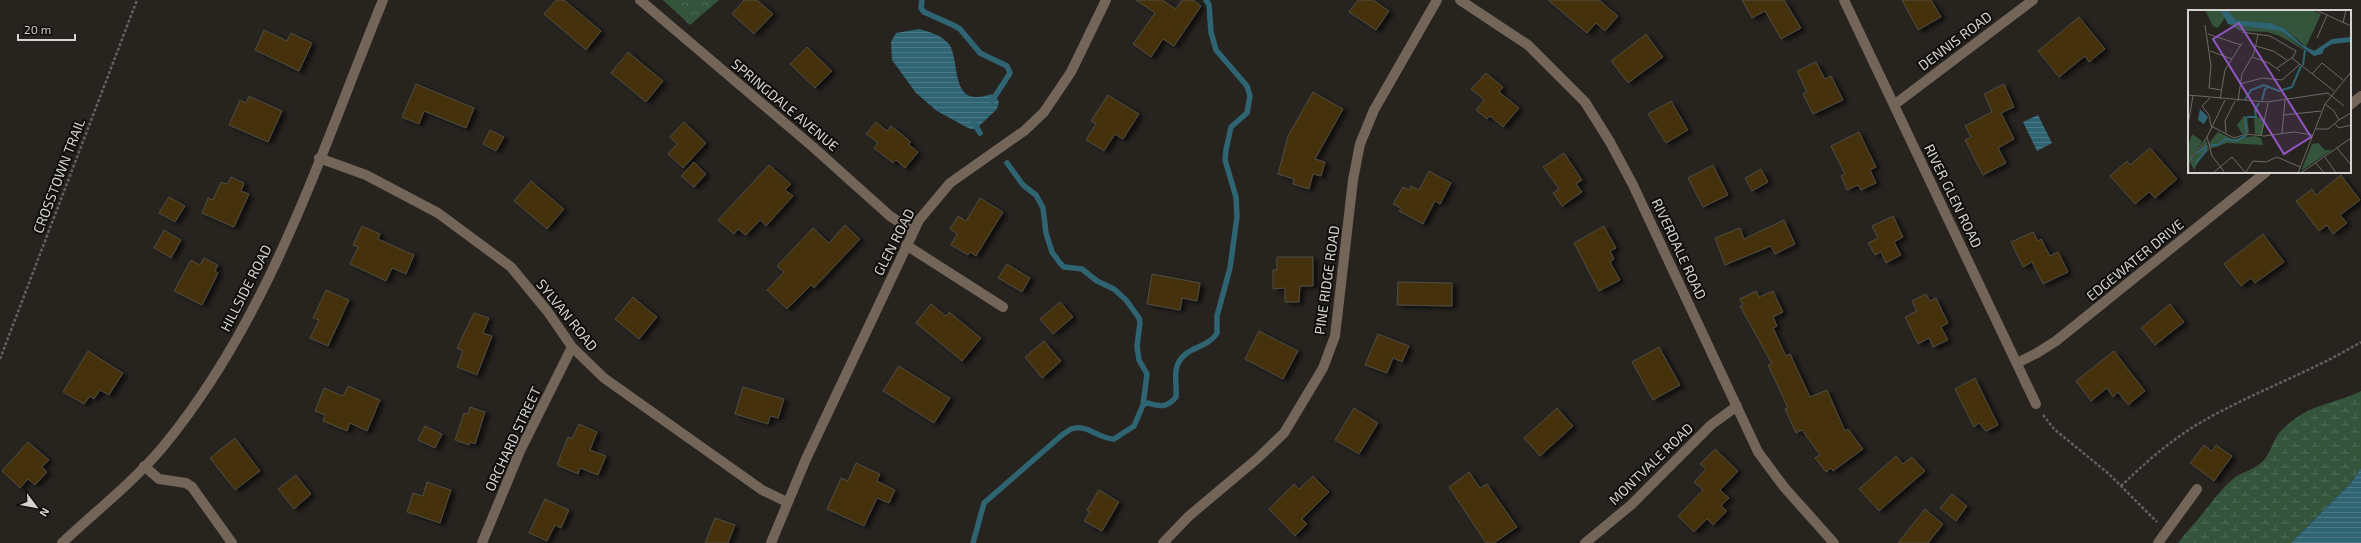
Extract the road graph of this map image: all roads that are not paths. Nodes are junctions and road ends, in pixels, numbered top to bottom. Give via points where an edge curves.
1 (384, 0) edge
2 (640, 0) edge
3 (1106, 0) edge
4 (1437, 0) edge
5 (1460, 0) edge
6 (1844, 0) edge
7 (2033, 0) edge
8 (2361, 96) edge
9 (1894, 104) junction
10 (2351, 104) edge
11 (319, 158) junction
12 (2265, 173) edge
13 (912, 231) junction
14 (906, 245) junction
15 (1003, 307) dead end
16 (572, 347) junction
17 (2017, 363) junction
18 (2036, 404) road end
19 (1737, 406) junction
20 (144, 466) junction
21 (2197, 489) dead end
22 (787, 502) junction
23 (62, 543) edge
24 (232, 543) edge
25 (482, 543) edge
26 (771, 543) edge
27 (1163, 543) edge
28 (1585, 543) edge
29 (1834, 543) edge
30 (2158, 543) edge

1 - 11 street, HILLSIDE ROAD
2 - 13 street, SPRINGDALE AVENUE via 890,216
3 - 13 street, GLEN ROAD via 1077,62 1044,112 1024,131 950,184 925,211
4 - 27 street, PINE RIDGE ROAD via 1374,110 1360,144 1352,180 1335,336 1323,368 1284,432 1258,458 1189,516
5 - 19 street, RIVERDALE ROAD via 1528,45 1585,102 1633,186
6 - 9 street, RIVER GLEN ROAD
7 - 9 street, DENNIS ROAD
8 - 10 street
9 - 17 street, RIVER GLEN ROAD
11 - 16 street, SYLVAN ROAD via 366,175 438,213 511,267 548,312
11 - 20 street, HILLSIDE ROAD via 276,264 245,325 191,410
12 - 17 street, EDGEWATER DRIVE via 2056,341
13 - 14 street, GLEN ROAD
14 - 15 street
14 - 22 street, GLEN ROAD
16 - 22 street, SYLVAN ROAD via 617,388 762,490
16 - 25 street, ORCHARD STREET via 520,451
17 - 18 street, RIVER GLEN ROAD
19 - 28 street, MONTVALE ROAD via 1711,425 1631,505
19 - 29 street, RIVERDALE ROAD via 1765,463
20 - 23 street, HILLSIDE ROAD
20 - 24 street via 159,479 186,483 192,487
21 - 30 street
22 - 26 street, GLEN ROAD

